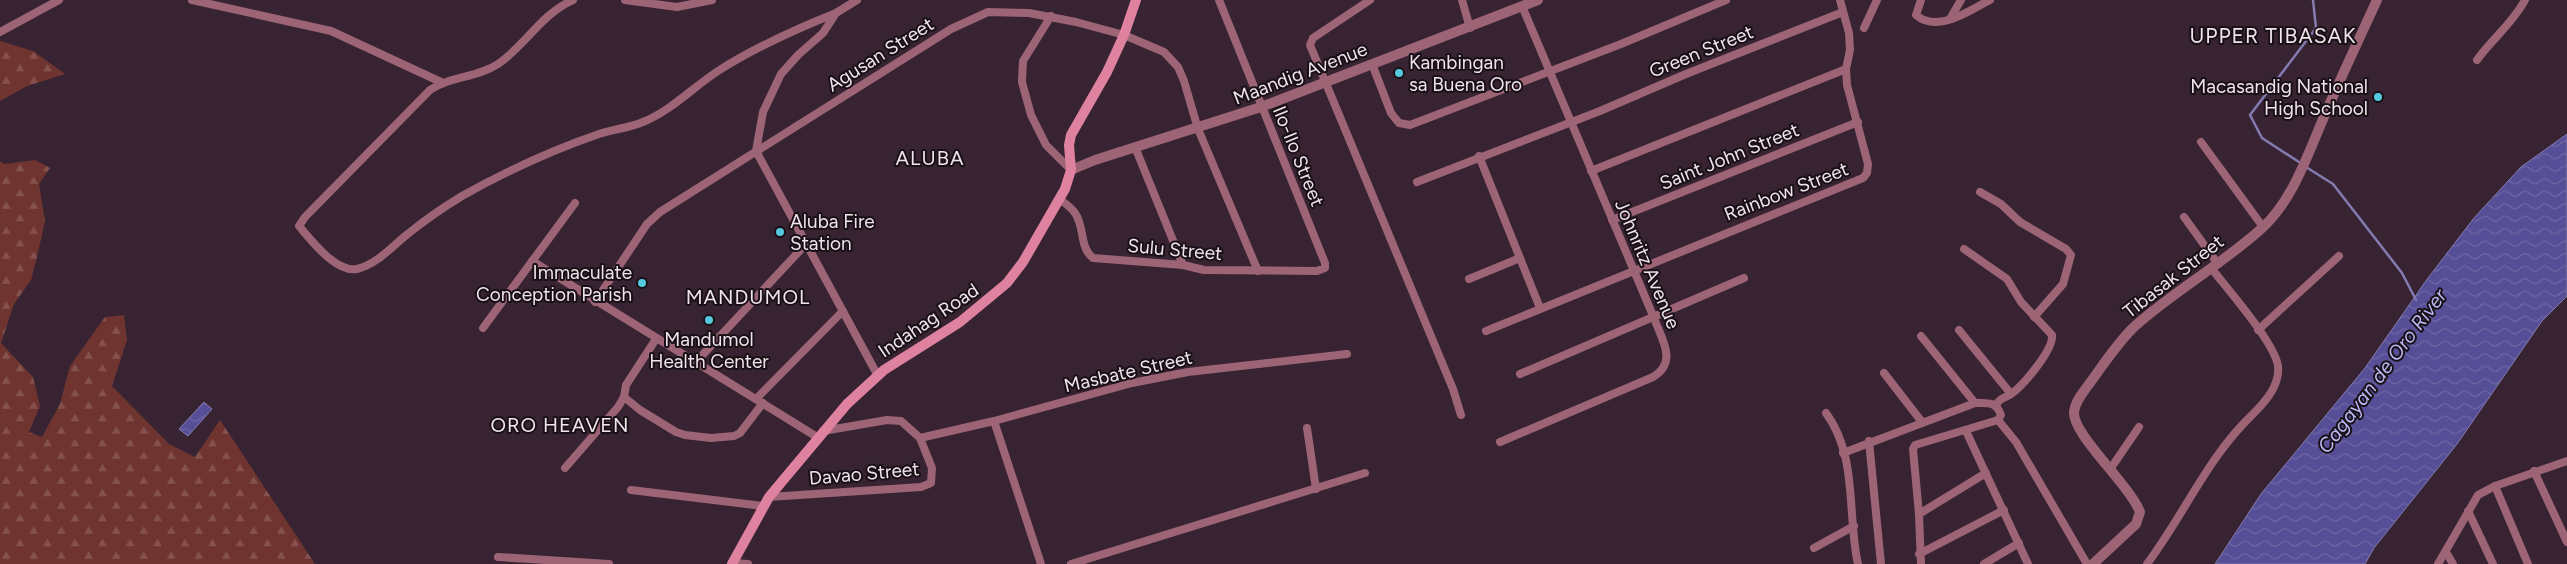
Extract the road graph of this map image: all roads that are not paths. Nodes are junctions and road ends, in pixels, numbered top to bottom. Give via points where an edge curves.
1 (59, 0) edge
2 (192, 0) edge
3 (574, 0) edge
4 (625, 0) edge
5 (712, 0) edge
6 (857, 0) edge
7 (1136, 0) edge
8 (1220, 0) edge
9 (1370, 0) edge
10 (1462, 0) edge
11 (1538, 0) edge
12 (1726, 0) edge
13 (1840, 0) edge
14 (1877, 0) edge
15 (1921, 0) edge
16 (1961, 0) edge
17 (1990, 0) edge
18 (2377, 0) edge
19 (2524, 0) edge
20 (1522, 6) junction
21 (1843, 12) junction
22 (836, 14) junction
23 (1052, 16) junction
24 (1950, 19) junction
25 (1470, 28) junction
26 (1864, 28) dead end
27 (0, 32) edge
28 (1124, 35) junction
29 (2477, 60) dead end
30 (1372, 64) junction
31 (1846, 69) junction
32 (1551, 71) junction
33 (442, 82) junction
34 (1324, 84) junction
35 (1262, 107) junction
36 (1571, 122) junction
37 (1858, 122) junction
38 (1198, 129) junction
39 (2201, 142) dead end
40 (1135, 147) junction
41 (756, 151) junction
42 (1479, 156) junction
43 (1071, 170) junction
44 (1591, 171) junction
45 (1417, 182) dead end
46 (1980, 192) dead end
47 (1059, 199) junction
48 (575, 203) dead end
49 (2184, 217) dead end
50 (1612, 220) junction
51 (2263, 227) junction
52 (806, 244) junction
53 (1964, 249) dead end
54 (2340, 256) dead end
55 (1520, 258) junction
56 (532, 261) junction
57 (1183, 265) junction
58 (2215, 266) junction
59 (1325, 268) joint
60 (1633, 269) junction
61 (1258, 271) junction
62 (1744, 278) dead end
63 (1469, 279) dead end
64 (595, 302) junction
65 (1540, 308) junction
66 (843, 311) junction
67 (2034, 317) junction
68 (1654, 318) junction
69 (483, 328) dead end
70 (1486, 330) dead end
71 (1959, 330) dead end
72 (2258, 330) junction
73 (1921, 336) dead end
74 (656, 339) junction
75 (1347, 354) dead end
76 (695, 363) junction
77 (1884, 372) dead end
78 (1520, 374) dead end
79 (878, 376) junction
80 (2011, 394) junction
81 (624, 398) junction
82 (759, 401) junction
83 (1975, 403) junction
84 (1996, 406) junction
85 (1826, 414) dead end
86 (1461, 415) dead end
87 (1998, 420) junction
88 (994, 421) junction
89 (1922, 422) junction
90 (2139, 427) dead end
91 (1307, 428) dead end
92 (1966, 430) junction
93 (820, 434) junction
94 (920, 438) junction
95 (1500, 442) dead end
96 (1869, 442) junction
97 (1843, 453) junction
98 (2567, 461) edge
99 (565, 468) dead end
100 (2111, 468) junction
101 (2534, 471) junction
102 (1365, 473) dead end
103 (1986, 473) junction
104 (2495, 486) junction
105 (632, 490) dead end
106 (1316, 490) junction
107 (766, 502) junction
108 (2004, 510) junction
109 (2468, 511) junction
110 (1919, 514) junction
111 (1854, 526) junction
112 (2567, 542) edge
113 (2019, 543) junction
114 (1814, 548) dead end
115 (2446, 552) junction
116 (1919, 554) junction
117 (498, 557) dead end
118 (733, 563) edge
119 (609, 564) edge
120 (748, 564) edge
121 (1041, 564) edge
122 (1071, 564) edge
123 (1858, 564) edge
124 (1881, 564) edge
125 (1921, 564) edge
126 (1984, 564) edge
127 (2028, 564) edge
128 (2087, 564) edge
129 (2093, 564) edge
130 (2147, 564) edge
131 (2438, 564) edge
132 (2454, 564) edge
133 (2493, 564) edge
134 (2528, 564) edge

1 - 27 street
2 - 33 street via 331,31
3 - 33 street via 548,14 497,65
4 - 5 street via 677,6
6 - 22 street
7 - 28 main road, Indahag Road
8 - 35 street, Ilo-Ilo Street
9 - 34 street via 1311,40
10 - 25 street
11 - 20 street, Maandig Avenue
12 - 32 street
13 - 21 street, Rainbow Street
14 - 26 street
15 - 24 street via 1916,15 1932,23
16 - 24 street
17 - 24 street
18 - 51 street, Tibasak Street via 2292,187
19 - 29 street
20 - 25 street, Maandig Avenue
20 - 32 street, Johnritz Avenue
21 - 31 street, Rainbow Street via 1850,50
21 - 36 street, Green Street
22 - 33 street via 748,54 717,72 676,104 642,122 601,134 507,172 460,198 410,232 377,260 355,270 342,268 311,242 299,226 359,160
22 - 41 street via 823,33 782,74 763,112
23 - 28 street, Agusan Street
23 - 41 street, Agusan Street via 1002,11 970,18
23 - 43 street via 1023,61 1022,82 1031,115 1046,145
25 - 30 street, Maandig Avenue
28 - 38 street, Agusan Street via 1156,47 1178,67
28 - 43 main road, Indahag Road via 1071,135 1068,145
30 - 32 street via 1396,120 1404,125
30 - 34 street, Maandig Avenue
31 - 37 street, Rainbow Street via 1847,85
31 - 44 street
32 - 36 street, Johnritz Avenue
34 - 35 street, Maandig Avenue
34 - 86 street via 1453,389
35 - 38 street, Maandig Avenue
35 - 59 street, Ilo-Ilo Street
36 - 42 street, Green Street
36 - 44 street, Johnritz Avenue
37 - 50 street, Saint John Street
37 - 60 street, Rainbow Street via 1868,164 1868,172 1863,178
38 - 40 street, Maandig Avenue
38 - 61 street, Agusan Street
39 - 51 street
40 - 43 street, Maandig Avenue
40 - 57 street
41 - 52 street
41 - 64 street, Agusan Street via 653,217
42 - 45 street, Green Street
42 - 55 street
43 - 47 main road, Indahag Road
44 - 50 street, Johnritz Avenue
46 - 67 street via 2071,254 2063,284
47 - 57 street, Sulu Street via 1075,212 1081,225 1084,247 1093,258
47 - 79 main road, Indahag Road via 1023,262 1007,283 960,322 902,357
48 - 56 street
49 - 58 street
50 - 60 street, Johnritz Avenue
51 - 58 street, Tibasak Street
52 - 66 street
52 - 76 street
53 - 67 street via 2007,279
54 - 72 street
55 - 63 street
55 - 65 street
56 - 64 street
56 - 69 street
57 - 61 street, Sulu Street via 1204,270
58 - 72 street
58 - 100 street, Tibasak Street via 2134,328 2077,402 2073,415 2079,431
59 - 61 street, Sulu Street via 1317,271
60 - 65 street, Rainbow Street
60 - 68 street, Johnritz Avenue
62 - 68 street
64 - 74 street
65 - 70 street, Rainbow Street
66 - 79 street
66 - 82 street
67 - 80 street via 2053,339 2025,381
68 - 78 street
68 - 95 street, Johnritz Avenue via 1667,354 1667,364 1662,372
71 - 80 street
72 - 130 street via 2278,365 2275,385 2211,464
73 - 83 street
74 - 76 street
74 - 81 street via 626,385
75 - 88 street, Masbate Street via 1188,372 1132,383
76 - 82 street
77 - 89 street
79 - 93 main road, Indahag Road
80 - 84 street
81 - 82 street via 676,432 711,438 740,433
81 - 99 street
82 - 93 street
83 - 84 street via 1989,402
83 - 89 street
84 - 87 street via 2001,415
85 - 97 street via 1836,428
87 - 92 street
87 - 128 street via 2016,442
88 - 94 street, Masbate Street
88 - 121 street
89 - 96 street
90 - 100 street
91 - 106 street
92 - 103 street
92 - 110 street via 1923,440 1915,445
93 - 94 street, Davao Street via 896,420
93 - 107 main road, Indahag Road
94 - 107 street, Davao Street via 932,468 933,476 927,486
96 - 97 street
96 - 124 street
97 - 111 street
98 - 101 street
100 - 129 street, Tibasak Street via 2134,499 2140,517
101 - 104 street
101 - 112 street
102 - 106 street
103 - 108 street
103 - 110 street
104 - 109 street via 2478,495
104 - 134 street
105 - 107 street
106 - 122 street
107 - 118 main road, Indahag Road
108 - 113 street
108 - 116 street
109 - 115 street
109 - 133 street
110 - 116 street
111 - 114 street
111 - 123 street
113 - 126 street
113 - 127 street
115 - 131 street
115 - 132 street
116 - 125 street
117 - 119 street
118 - 120 street

